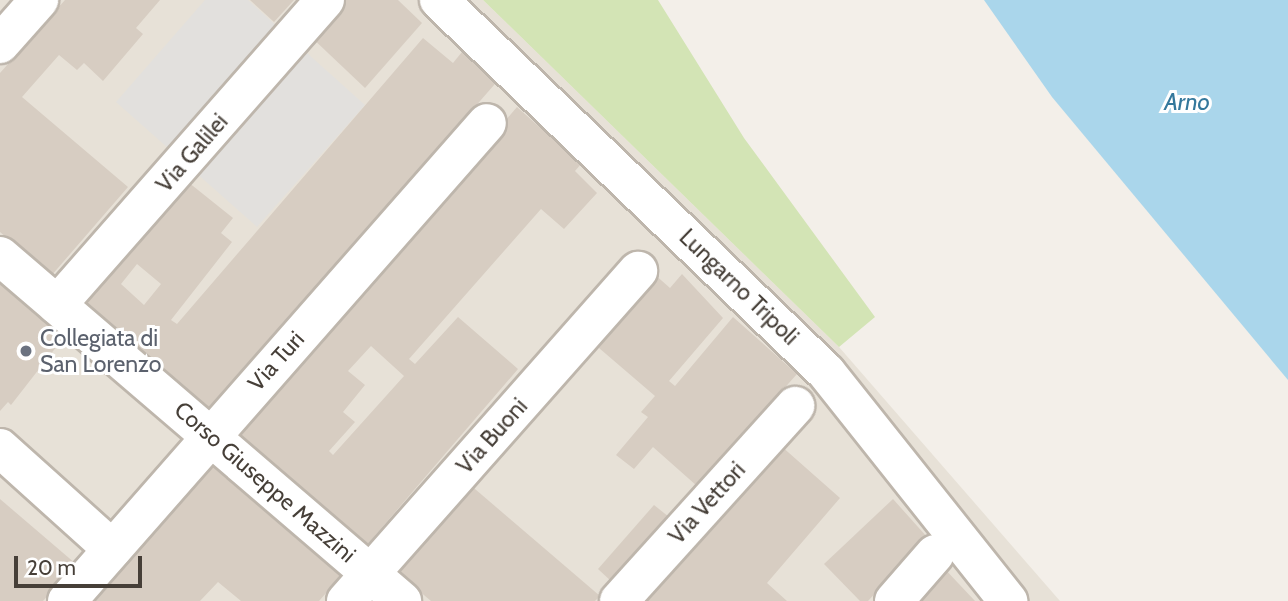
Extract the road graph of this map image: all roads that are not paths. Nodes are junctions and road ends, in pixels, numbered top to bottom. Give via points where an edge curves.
1 (39, 0) edge
2 (325, 0) edge
3 (439, 0) edge
4 (1, 41) edge
5 (487, 124) dead end
6 (0, 256) edge
7 (638, 271) dead end
8 (57, 305) junction
9 (795, 406) dead end
10 (211, 435) junction
11 (0, 448) edge
12 (112, 549) junction
13 (935, 554) dead end
14 (370, 573) junction
15 (66, 601) edge
16 (346, 601) edge
17 (402, 601) edge
18 (619, 601) edge
19 (894, 601) edge
20 (1008, 601) edge

1 - 4 street
2 - 8 street, Via Galilei
3 - 20 street, Lungarno Tripoli via 826,372
5 - 10 street, Via Turi
6 - 8 street, Corso Giuseppe Mazzini
7 - 14 street, Via Buoni
8 - 10 street, Corso Giuseppe Mazzini
9 - 18 street, Via Vettori
10 - 12 street, Via Turi
10 - 14 street, Corso Giuseppe Mazzini
11 - 12 street
12 - 15 street, Via Turi
13 - 19 street
14 - 16 street, Via Buoni
14 - 17 street, Corso Giuseppe Mazzini

